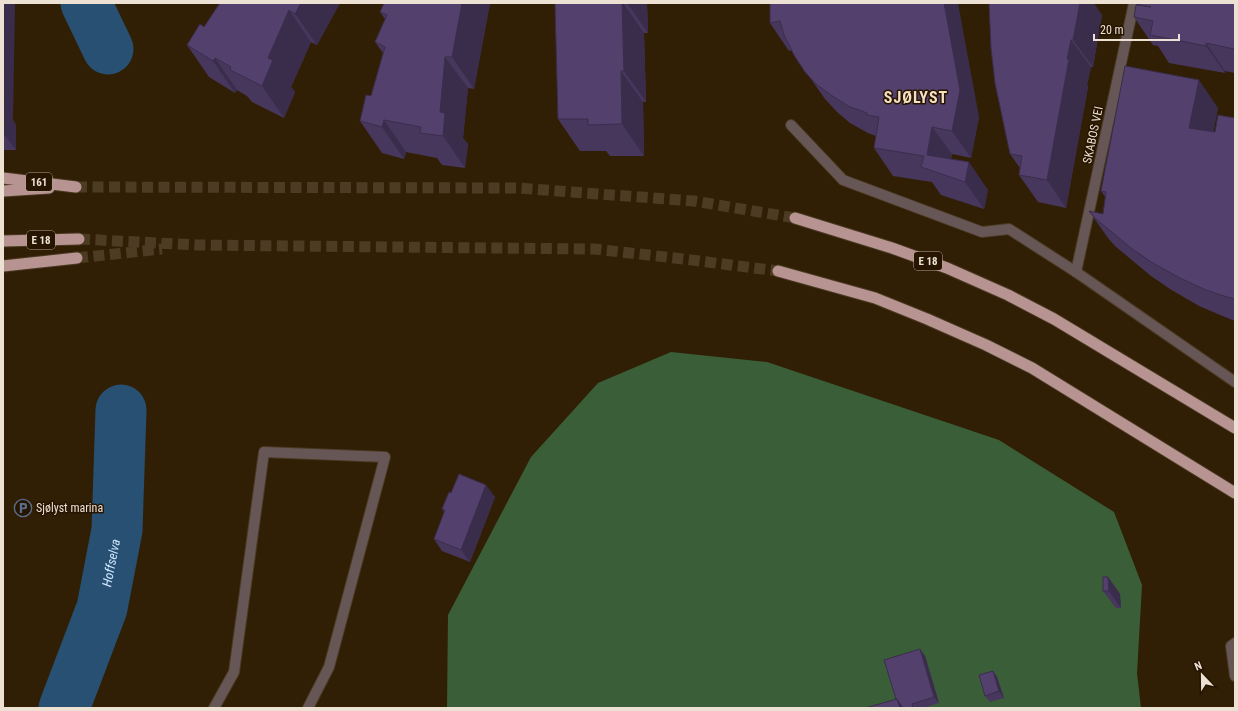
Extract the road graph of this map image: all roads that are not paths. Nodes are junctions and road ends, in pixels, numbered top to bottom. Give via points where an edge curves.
1 (1134, 3) edge
2 (790, 125) dead end
3 (3, 178) edge
4 (3, 191) edge
5 (795, 218) tunnel mouth
6 (78, 239) tunnel mouth
7 (3, 241) edge
8 (77, 258) tunnel mouth
9 (3, 266) edge
10 (778, 272) tunnel mouth
11 (1076, 272) junction
12 (1235, 382) edge
13 (1235, 428) edge
14 (1235, 493) edge
15 (1235, 643) edge
16 (1235, 676) edge
17 (214, 708) edge
18 (308, 708) edge

1 - 11 street, SKABOS VEI
2 - 11 street via 843,180 982,232 1009,229
3 - 4 highway, 161 via 76,187
5 - 13 highway, E 18 via 892,248 947,268 1008,295 1054,319
6 - 7 highway, E 18
8 - 9 highway
10 - 14 highway via 875,298 999,352 1032,368
11 - 12 street
15 - 16 street via 1232,646
17 - 18 street via 234,672 264,452 386,457 329,667

